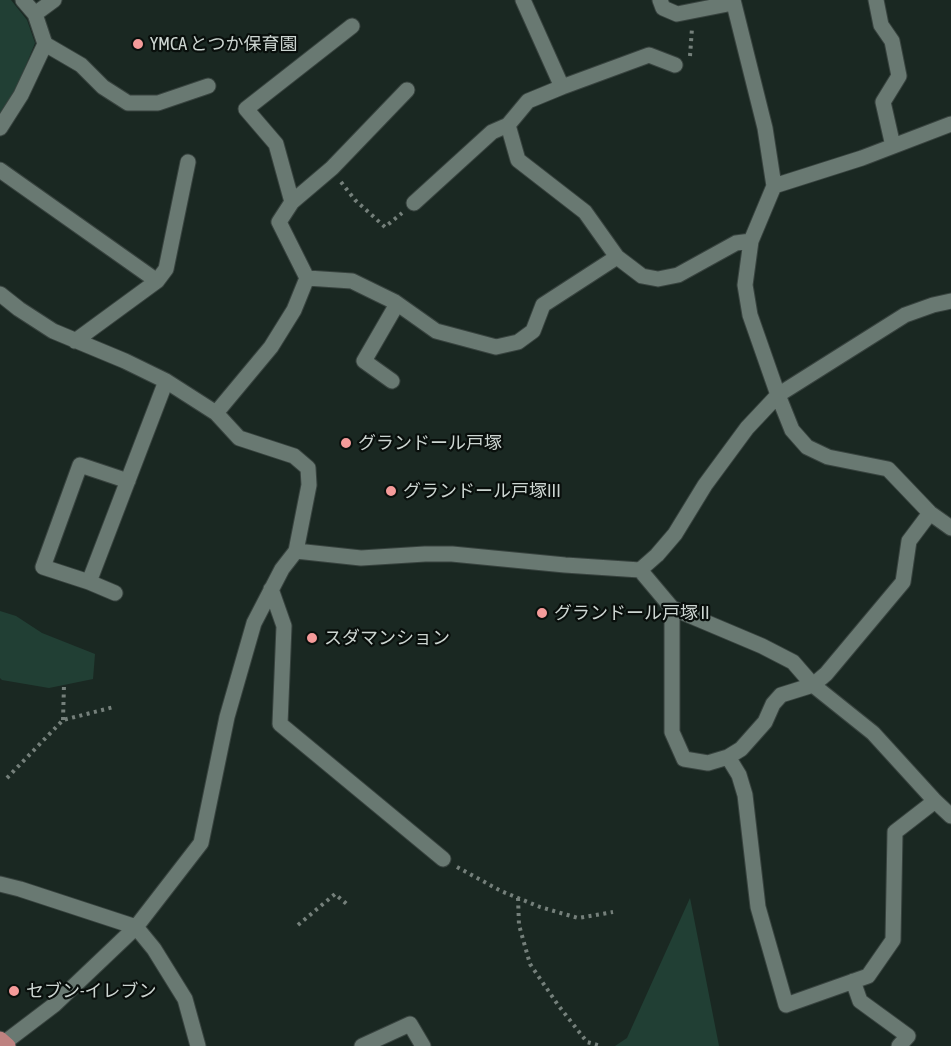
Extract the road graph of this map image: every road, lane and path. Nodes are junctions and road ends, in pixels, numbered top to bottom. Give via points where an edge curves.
1 (22, 0) edge
2 (54, 0) edge
3 (522, 0) edge
4 (660, 0) edge
5 (876, 0) edge
6 (733, 2) edge
7 (693, 11) junction
8 (35, 14) junction
9 (352, 26) dead end
10 (45, 44) junction
11 (675, 65) joint
12 (208, 86) dead end
13 (562, 87) junction
14 (407, 90) dead end
15 (951, 124) edge
16 (508, 125) junction
17 (0, 128) edge
18 (893, 146) junction
19 (188, 162) dead end
20 (332, 168) junction
21 (0, 170) edge
22 (774, 186) junction
23 (292, 202) junction
24 (414, 203) joint
25 (751, 241) junction
26 (617, 258) junction
27 (307, 278) junction
28 (157, 281) junction
29 (0, 294) edge
30 (951, 301) edge
31 (397, 304) junction
32 (75, 341) junction
33 (166, 381) junction
34 (392, 381) dead end
35 (778, 395) junction
36 (216, 413) junction
37 (128, 481) junction
38 (930, 513) junction
39 (951, 528) edge
40 (296, 552) junction
41 (640, 570) junction
42 (89, 582) junction
43 (271, 589) junction
44 (115, 593) dead end
45 (672, 608) junction
46 (64, 685) dead end
47 (813, 685) junction
48 (114, 707) dead end
49 (63, 720) junction
50 (728, 757) junction
51 (7, 778) dead end
52 (935, 801) junction
53 (951, 816) edge
54 (443, 859) joint
55 (0, 884) edge
56 (518, 898) junction
57 (349, 906) dead end
58 (614, 912) dead end
59 (298, 925) dead end
60 (135, 927) junction
61 (853, 981) junction
62 (4, 1042) edge
63 (198, 1046) edge
64 (362, 1046) edge
65 (423, 1046) edge
66 (601, 1046) edge
67 (899, 1046) edge

1 - 8 street
2 - 8 street
3 - 13 street
4 - 7 street via 663,8 677,14
5 - 18 street via 881,24 892,41 899,76 883,102
6 - 7 street
6 - 22 street via 765,128
7 - 11 path via 690,63
8 - 10 street
9 - 23 street via 246,109 276,144
10 - 12 street via 81,65 128,104 158,103
10 - 17 street
11 - 13 street via 649,55
13 - 16 street via 528,101
14 - 20 street
15 - 18 street
16 - 24 street via 492,132
16 - 26 street via 518,160 585,212
18 - 22 street
19 - 28 street via 166,269
20 - 23 street
20 - 24 path via 355,200 385,227
21 - 28 street
22 - 25 street
23 - 27 street via 279,222
25 - 26 street via 736,243 678,275 658,279 642,276
25 - 35 street via 745,285 750,315
26 - 31 street via 543,305 533,331 518,342 496,347 436,331
27 - 31 street via 352,281
27 - 36 street via 294,310 271,347
28 - 32 street
29 - 32 street via 53,332
30 - 35 street via 905,315
31 - 34 street via 364,361
32 - 33 street
33 - 36 street
33 - 37 street
35 - 38 street via 792,430 807,447 828,457 888,469
35 - 41 street via 747,428 675,534
36 - 40 street via 239,438 294,456 308,468 309,485
37 - 42 street
37 - 42 street via 80,465 44,567
38 - 39 street
38 - 47 street via 909,541 903,582
40 - 41 street via 362,558 452,554
40 - 43 street
41 - 45 street
42 - 44 street
43 - 54 street via 284,626 279,724
43 - 60 street via 254,623 233,696 201,843
45 - 47 street via 793,662
45 - 50 street via 672,732 684,759 708,763
46 - 49 path
47 - 50 street via 781,694 765,722 741,749
47 - 52 street via 873,733
48 - 49 path
49 - 51 path
50 - 61 street via 745,795 758,907 786,1005
52 - 53 street
52 - 61 street via 895,832 893,940 868,976
54 - 56 path
55 - 60 street
56 - 58 path via 578,918
56 - 66 path via 519,925 530,964 587,1042
57 - 59 path via 335,894
60 - 62 street via 54,1005
60 - 63 street via 154,949 185,999
61 - 67 street via 860,1001 908,1036
64 - 65 street via 410,1024

